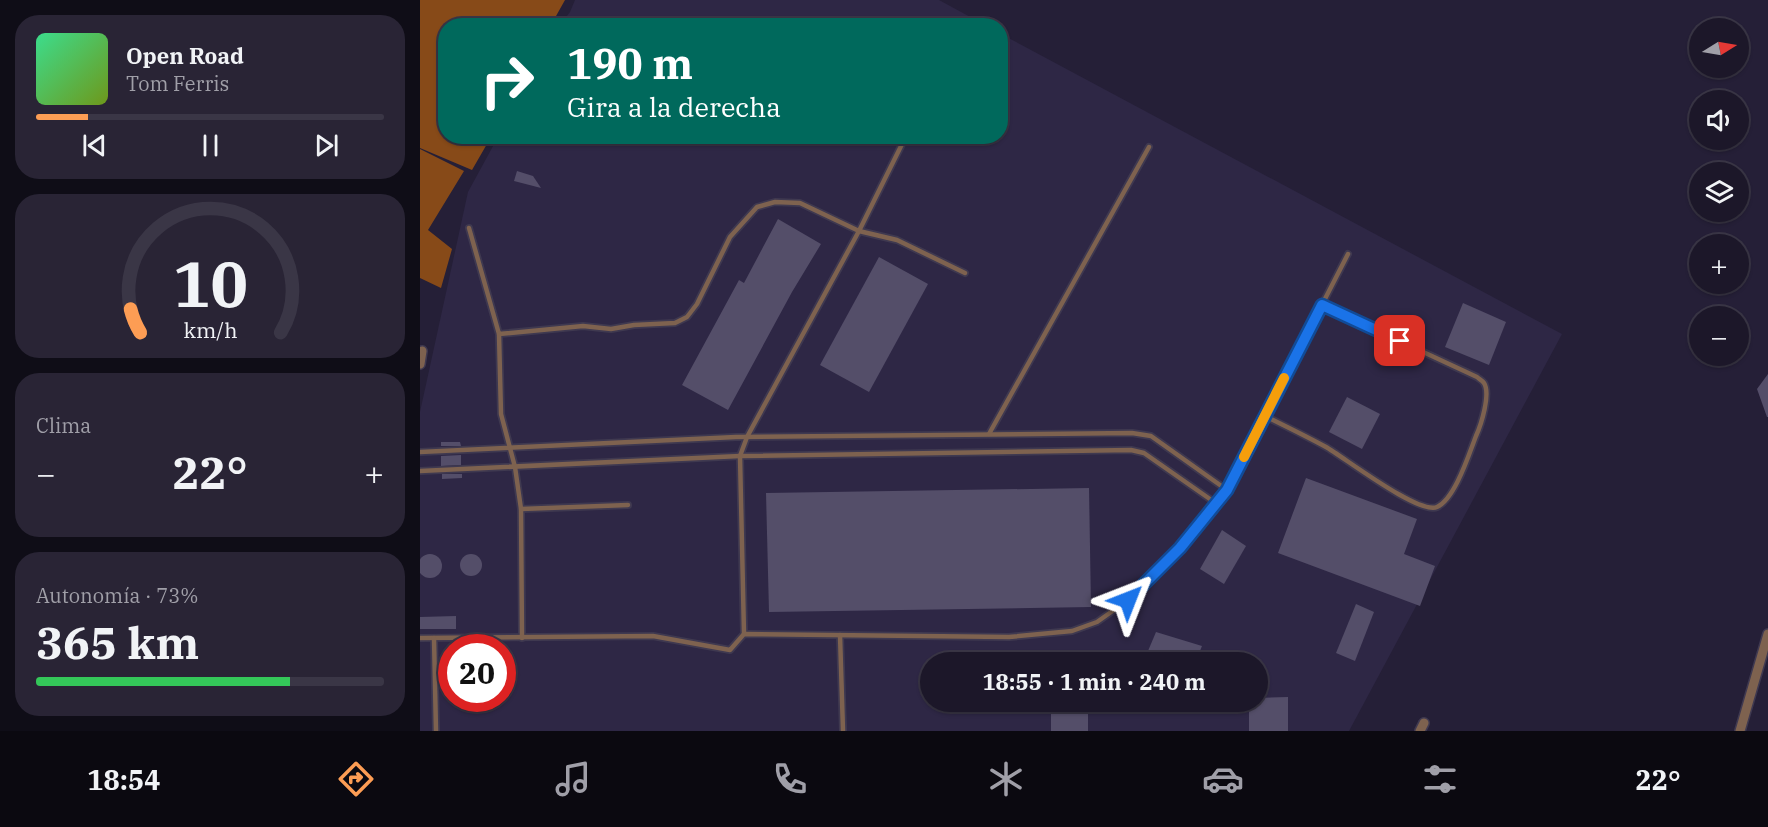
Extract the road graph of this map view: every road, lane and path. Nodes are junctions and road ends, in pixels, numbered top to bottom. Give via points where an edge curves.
1 (902, 144) edge
2 (1149, 147) dead end
3 (469, 228) dead end
4 (859, 231) junction
5 (1348, 255) dead end
6 (965, 273) dead end
7 (1322, 305) junction
8 (499, 334) junction
9 (422, 351) dead end
10 (420, 364) edge
11 (1265, 416) junction
12 (989, 434) junction
13 (747, 437) junction
14 (509, 448) junction
15 (420, 452) edge
16 (740, 456) junction
17 (515, 467) junction
18 (420, 471) edge
19 (1227, 490) junction
20 (1217, 504) junction
21 (628, 505) dead end
22 (521, 509) junction
23 (744, 634) junction
24 (1768, 634) edge
25 (840, 635) junction
26 (420, 638) edge
27 (434, 638) junction
28 (522, 638) junction
29 (436, 731) edge
30 (843, 731) edge
31 (1740, 731) edge

1 - 4 lane
2 - 12 lane
3 - 8 lane
4 - 6 lane via 897,240
4 - 8 lane via 800,203 776,202 757,207 730,237 697,304 687,317 675,323
4 - 13 lane
5 - 7 lane
7 - 11 lane
7 - 11 lane via 1485,384 1483,422 1455,485 1445,502 1434,508 1423,507 1328,448
8 - 14 lane via 501,414
9 - 10 street
11 - 19 lane
12 - 13 lane
12 - 19 lane via 1151,436
13 - 14 lane
13 - 16 lane
14 - 15 lane
14 - 17 lane
16 - 17 lane
16 - 20 lane via 1131,450 1144,453
16 - 23 lane
17 - 18 lane
17 - 22 lane
19 - 20 lane
20 - 25 lane via 1128,600 1097,622 1072,631 1009,637
21 - 22 lane
22 - 28 lane
23 - 25 lane
23 - 28 lane via 730,650 653,636
24 - 31 street
25 - 30 lane
26 - 27 lane
27 - 28 lane
27 - 29 lane

